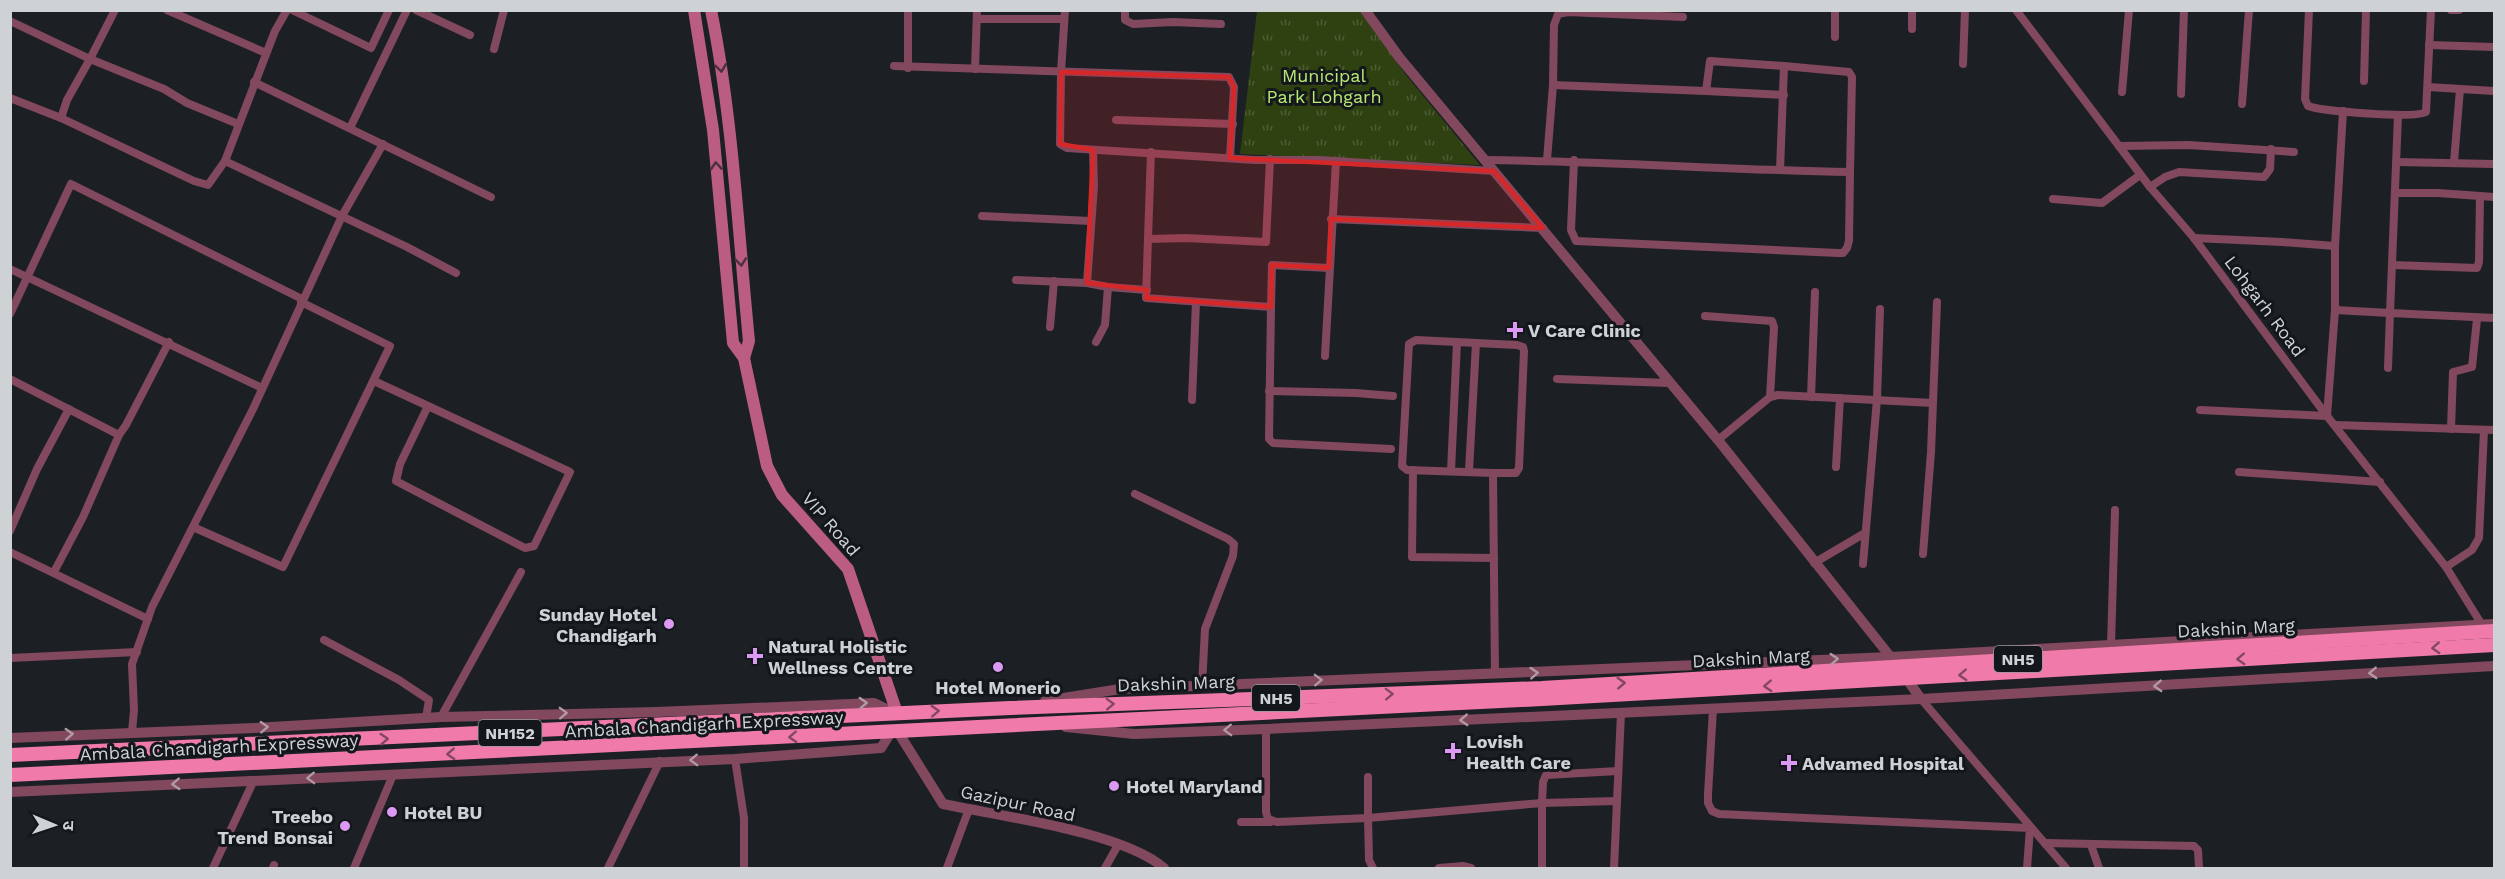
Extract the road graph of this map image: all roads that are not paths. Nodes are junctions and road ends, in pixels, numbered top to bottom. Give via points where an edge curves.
1 (115, 10) edge
2 (167, 10) edge
3 (287, 10) edge
4 (292, 10) edge
5 (389, 10) edge
6 (407, 10) edge
7 (416, 10) edge
8 (504, 10) edge
9 (694, 10) edge
10 (711, 10) edge
11 (908, 10) edge
12 (1125, 10) edge
13 (1365, 10) edge
14 (1835, 10) edge
15 (1912, 10) edge
16 (1965, 10) edge
17 (2016, 10) edge
18 (2128, 10) edge
19 (2184, 10) edge
20 (2249, 10) edge
21 (2309, 10) edge
22 (2366, 10) edge
23 (2431, 10) edge
24 (2451, 10) edge
25 (2459, 10) edge
26 (977, 15) edge
27 (1065, 15) edge
28 (1683, 17) dead end
29 (10, 21) edge
30 (1221, 24) dead end
31 (1912, 29) dead end
32 (470, 35) dead end
33 (1834, 37) dead end
34 (2429, 45) junction
35 (2494, 47) edge
36 (494, 49) dead end
37 (266, 53) junction
38 (90, 59) junction
39 (1963, 64) dead end
40 (894, 66) dead end
41 (1784, 66) junction
42 (908, 68) junction
43 (975, 69) junction
44 (1061, 72) junction
45 (2364, 81) dead end
46 (254, 82) junction
47 (1553, 86) junction
48 (2428, 87) junction
49 (2460, 88) junction
50 (2494, 90) edge
51 (1706, 91) junction
52 (2122, 92) dead end
53 (2181, 94) dead end
54 (1784, 95) junction
55 (10, 98) edge
56 (2242, 104) dead end
57 (2343, 111) junction
58 (2398, 115) junction
59 (61, 118) junction
60 (1116, 120) dead end
61 (238, 124) junction
62 (1233, 124) junction
63 (350, 128) junction
64 (383, 144) junction
65 (2119, 146) junction
66 (2271, 149) junction
67 (1093, 150) junction
68 (1151, 152) junction
69 (2294, 152) dead end
70 (1230, 158) junction
71 (1270, 159) junction
72 (1484, 160) junction
73 (1547, 160) junction
74 (1574, 160) junction
75 (225, 161) junction
76 (1336, 161) junction
77 (2397, 162) junction
78 (2454, 162) junction
79 (2494, 164) edge
80 (1494, 171) junction
81 (1780, 171) junction
82 (1850, 172) junction
83 (2140, 175) junction
84 (2150, 187) junction
85 (2395, 193) junction
86 (2480, 196) junction
87 (491, 197) dead end
88 (2494, 197) edge
89 (2053, 199) dead end
90 (342, 216) junction
91 (982, 216) dead end
92 (1331, 219) junction
93 (1090, 221) junction
94 (1543, 228) junction
95 (2194, 238) junction
96 (1148, 239) junction
97 (2336, 246) junction
98 (2393, 265) junction
99 (1329, 268) junction
100 (10, 269) edge
101 (456, 273) dead end
102 (28, 277) junction
103 (1016, 280) dead end
104 (1054, 281) junction
105 (1087, 283) junction
106 (1108, 287) junction
107 (1147, 290) junction
108 (1815, 292) dead end
109 (302, 301) junction
110 (1197, 302) junction
111 (1937, 302) dead end
112 (1271, 307) junction
113 (1880, 309) dead end
114 (2335, 310) junction
115 (2390, 313) junction
116 (10, 314) edge
117 (1705, 316) dead end
118 (2494, 318) edge
119 (2477, 319) junction
120 (1050, 327) dead end
121 (169, 342) junction
122 (1096, 342) dead end
123 (1457, 342) junction
124 (1476, 343) junction
125 (1325, 356) dead end
126 (744, 358) junction
127 (2388, 368) dead end
128 (10, 379) edge
129 (1557, 379) dead end
130 (374, 381) junction
131 (1669, 383) junction
132 (262, 388) junction
133 (1269, 392) junction
134 (1393, 396) dead end
135 (1811, 396) junction
136 (1770, 397) junction
137 (1840, 398) junction
138 (1877, 399) junction
139 (1192, 400) dead end
140 (1933, 403) junction
141 (428, 406) junction
142 (69, 409) junction
143 (2200, 410) dead end
144 (2327, 416) junction
145 (2336, 425) junction
146 (2451, 429) junction
147 (2484, 429) junction
148 (2494, 430) edge
149 (118, 435) junction
150 (1718, 440) junction
151 (1392, 449) dead end
152 (1836, 466) dead end
153 (1413, 470) junction
154 (1451, 471) junction
155 (1470, 471) junction
156 (2239, 472) dead end
157 (1493, 473) junction
158 (2380, 482) junction
159 (1136, 494) dead end
160 (2115, 510) dead end
161 (193, 527) junction
162 (10, 531) edge
163 (1865, 533) junction
164 (10, 552) edge
165 (1923, 554) dead end
166 (1494, 558) junction
167 (1814, 563) junction
168 (1863, 564) dead end
169 (2445, 567) junction
170 (54, 572) junction
171 (521, 572) dead end
172 (148, 619) junction
173 (2494, 624) edge
174 (2488, 628) edge
175 (324, 640) dead end
176 (2111, 645) junction
177 (2494, 645) edge
178 (137, 652) junction
179 (1890, 657) junction
180 (10, 658) edge
181 (2494, 666) edge
182 (1495, 675) junction
183 (1202, 685) junction
184 (1542, 694) junction
185 (1921, 699) junction
186 (1010, 708) junction
187 (1713, 709) junction
188 (897, 713) junction
189 (1621, 713) junction
190 (441, 717) junction
191 (426, 718) junction
192 (1040, 725) junction
193 (1266, 729) junction
194 (132, 732) junction
195 (895, 732) junction
196 (10, 738) edge
197 (10, 755) edge
198 (735, 759) junction
199 (660, 761) junction
200 (1618, 771) junction
201 (10, 775) edge
202 (393, 775) junction
203 (1368, 777) dead end
204 (254, 780) junction
205 (10, 792) edge
206 (1617, 801) junction
207 (1542, 803) junction
208 (969, 810) junction
209 (1368, 818) junction
210 (1241, 822) dead end
211 (1270, 822) junction
212 (2030, 828) junction
213 (2045, 843) junction
214 (1118, 845) junction
215 (2091, 845) junction
216 (213, 868) edge
217 (354, 868) edge
218 (608, 868) edge
219 (744, 868) edge
220 (947, 868) edge
221 (1105, 868) edge
222 (1164, 868) edge
223 (1367, 868) edge
224 (1373, 868) edge
225 (1439, 868) edge
226 (1471, 868) edge
227 (1542, 868) edge
228 (1614, 868) edge
229 (2027, 868) edge
230 (2066, 868) edge
231 (2099, 868) edge
232 (2199, 868) edge

1 - 38 street
2 - 37 street
3 - 37 street
4 - 5 street via 372,48
6 - 63 street
7 - 32 street
8 - 36 street
126 -> 9 main road via 733,343 713,130
10 -> 126 main road via 729,131 749,341
11 - 42 street
12 - 30 street via 1125,20 1133,24
13 - 72 street
14 - 33 street
15 - 31 street
16 - 39 street
17 - 65 street, Lohgarh Road
18 - 52 street
19 - 53 street
20 - 56 street
21 - 57 street via 2306,104 2311,108
22 - 45 street
23 - 34 street
24 - 25 street
26 - 27 street
26 - 43 street
27 - 44 street
28 - 47 street via 1558,14 1554,25
29 - 38 street
34 - 35 street
34 - 48 street
37 - 46 street
38 - 59 street
38 - 61 street via 164,88 187,103
40 - 42 street
41 - 51 street via 1710,61
41 - 54 street
41 - 82 street via 1851,74
42 - 43 street
43 - 44 street
44 - 62 street via 1229,77 1234,87
44 - 67 street via 1060,144
46 - 61 street
46 - 63 street
47 - 51 street
47 - 73 street
48 - 49 street
48 - 58 street via 2426,112
49 - 50 street
49 - 78 street
51 - 54 street
54 - 81 street
55 - 59 street
57 - 58 street
57 - 97 street
58 - 77 street
59 - 75 street via 208,185
60 - 62 street
61 - 75 street
62 - 70 street
63 - 64 street
64 - 87 street
64 - 90 street
65 - 66 street
65 - 83 street, Lohgarh Road
66 - 69 street
66 - 84 street via 2270,169 2264,177 2179,172
67 - 68 street
67 - 93 street
68 - 70 street
68 - 96 street
70 - 71 street
71 - 76 street
71 - 96 street via 1266,242
72 - 73 street
72 - 80 street
73 - 74 street
74 - 81 street
74 - 82 street via 1571,230 1576,241 1838,253 1847,248
75 - 90 street
76 - 80 street
76 - 92 street
77 - 78 street
77 - 85 street
78 - 79 street
80 - 94 street
81 - 82 street
83 - 84 street, Lohgarh Road
83 - 89 street via 2102,203
84 - 95 street, Lohgarh Road
85 - 86 street
85 - 98 street
86 - 88 street
86 - 98 street via 2477,268
90 - 101 street
90 - 109 street
91 - 93 street
92 - 94 street
92 - 99 street
93 - 105 street
94 - 131 street
95 - 97 street
95 - 144 street, Lohgarh Road
96 - 107 street
97 - 114 street
98 - 115 street
99 - 112 street via 1272,266
99 - 125 street
100 - 102 street
102 - 109 street via 72,184
102 - 116 street
102 - 121 street
103 - 104 street
104 - 105 street
104 - 120 street
105 - 106 street
106 - 107 street
106 - 122 street via 1105,325
107 - 110 street via 1146,298
108 - 135 street
109 - 130 street via 390,346
109 - 132 street
110 - 112 street
110 - 139 street
111 - 140 street
112 - 133 street
113 - 138 street
114 - 115 street
114 - 144 street
115 - 119 street
115 - 127 street
117 - 136 street via 1772,321
118 - 119 street
119 - 146 street via 2472,367 2453,372
121 - 132 street
121 - 149 street
123 - 124 street
123 - 153 street via 1416,340 1409,344 1401,460 1403,469
123 - 154 street
124 - 155 street
124 - 157 street via 1517,345 1524,351 1519,468 1516,473
126 - 188 main road, VIP Road via 768,466 782,495 848,569
128 - 142 street
129 - 131 street
130 - 141 street
130 - 161 street via 283,567
131 - 150 street
132 - 161 street
133 - 134 street
133 - 151 street via 1268,433 1273,443
135 - 136 street
135 - 137 street
136 - 150 street
137 - 138 street
137 - 152 street
138 - 140 street
138 - 163 street
140 - 165 street
141 - 141 street via 396,481 525,548 534,546 570,472
142 - 149 street
142 - 162 street
143 - 144 street
144 - 145 street, Lohgarh Road
145 - 146 street
145 - 158 street, Lohgarh Road
146 - 147 street
147 - 148 street
147 - 169 street via 2479,538 2472,550
149 - 170 street
150 - 167 street
153 - 154 street
153 - 166 street via 1412,557
154 - 155 street
155 - 157 street
156 - 158 street
157 - 166 street
158 - 169 street, Lohgarh Road
159 - 183 street via 1234,544 1205,629
160 - 176 street
161 - 172 street
163 - 167 street
163 - 168 street
164 - 170 street
166 - 182 street
167 - 179 street
169 - 174 street, Lohgarh Road
170 - 172 street
171 - 190 street
172 - 178 street
173 - 174 street, NH152
174 - 176 street, NH152
184 -> 174 highway, Dakshin Marg / NH5
175 - 191 street via 429,700
176 - 179 street, NH152
177 -> 184 highway, NH5
178 - 180 street
178 - 194 street via 132,664
182 -> 179 street, NH152
179 - 185 street
181 -> 185 street, NH152
183 -> 182 street, NH152
183 - 186 street, NH152 via 1120,689
186 -> 184 highway, Dakshin Marg / NH5
184 - 192 highway, NH5
185 - 187 street, NH152
185 - 212 street
188 -> 186 highway, Ambala Chandigarh Expressway / NH152
187 - 189 street, NH152
187 - 212 street via 1708,803 1719,814
190 -> 188 street via 874,703
197 -> 188 highway, Ambala Chandigarh Expressway / NH152
189 -> 193 street, NH152
189 - 200 street
190 - 191 street
194 -> 191 street
193 -> 192 street, NH152 via 1134,734
192 - 195 highway, Ambala Chandigarh Expressway / NH152
193 - 211 street via 1266,812
196 -> 194 street
195 - 198 street via 881,748
195 -> 201 highway, Ambala Chandigarh Expressway / NH152
195 - 208 street, Gazipur Road via 943,804
198 -> 199 street
198 - 219 street via 744,818
199 - 202 street
199 - 218 street
200 - 206 street
200 - 207 street via 1546,775
202 -> 204 street
202 - 217 street
203 - 209 street
204 -> 205 street
204 - 216 street
206 - 207 street
206 - 228 street
207 - 209 street
207 - 227 street
208 - 214 street, Gazipur Road
208 - 220 street
209 - 211 street
209 - 224 street via 1369,860
210 - 211 street
212 - 213 street
212 - 229 street
213 - 215 street
213 - 230 street
214 - 221 street
214 - 222 street, Gazipur Road
215 - 231 street
215 - 232 street via 2194,846 2198,850
223 - 224 street
225 - 226 street

